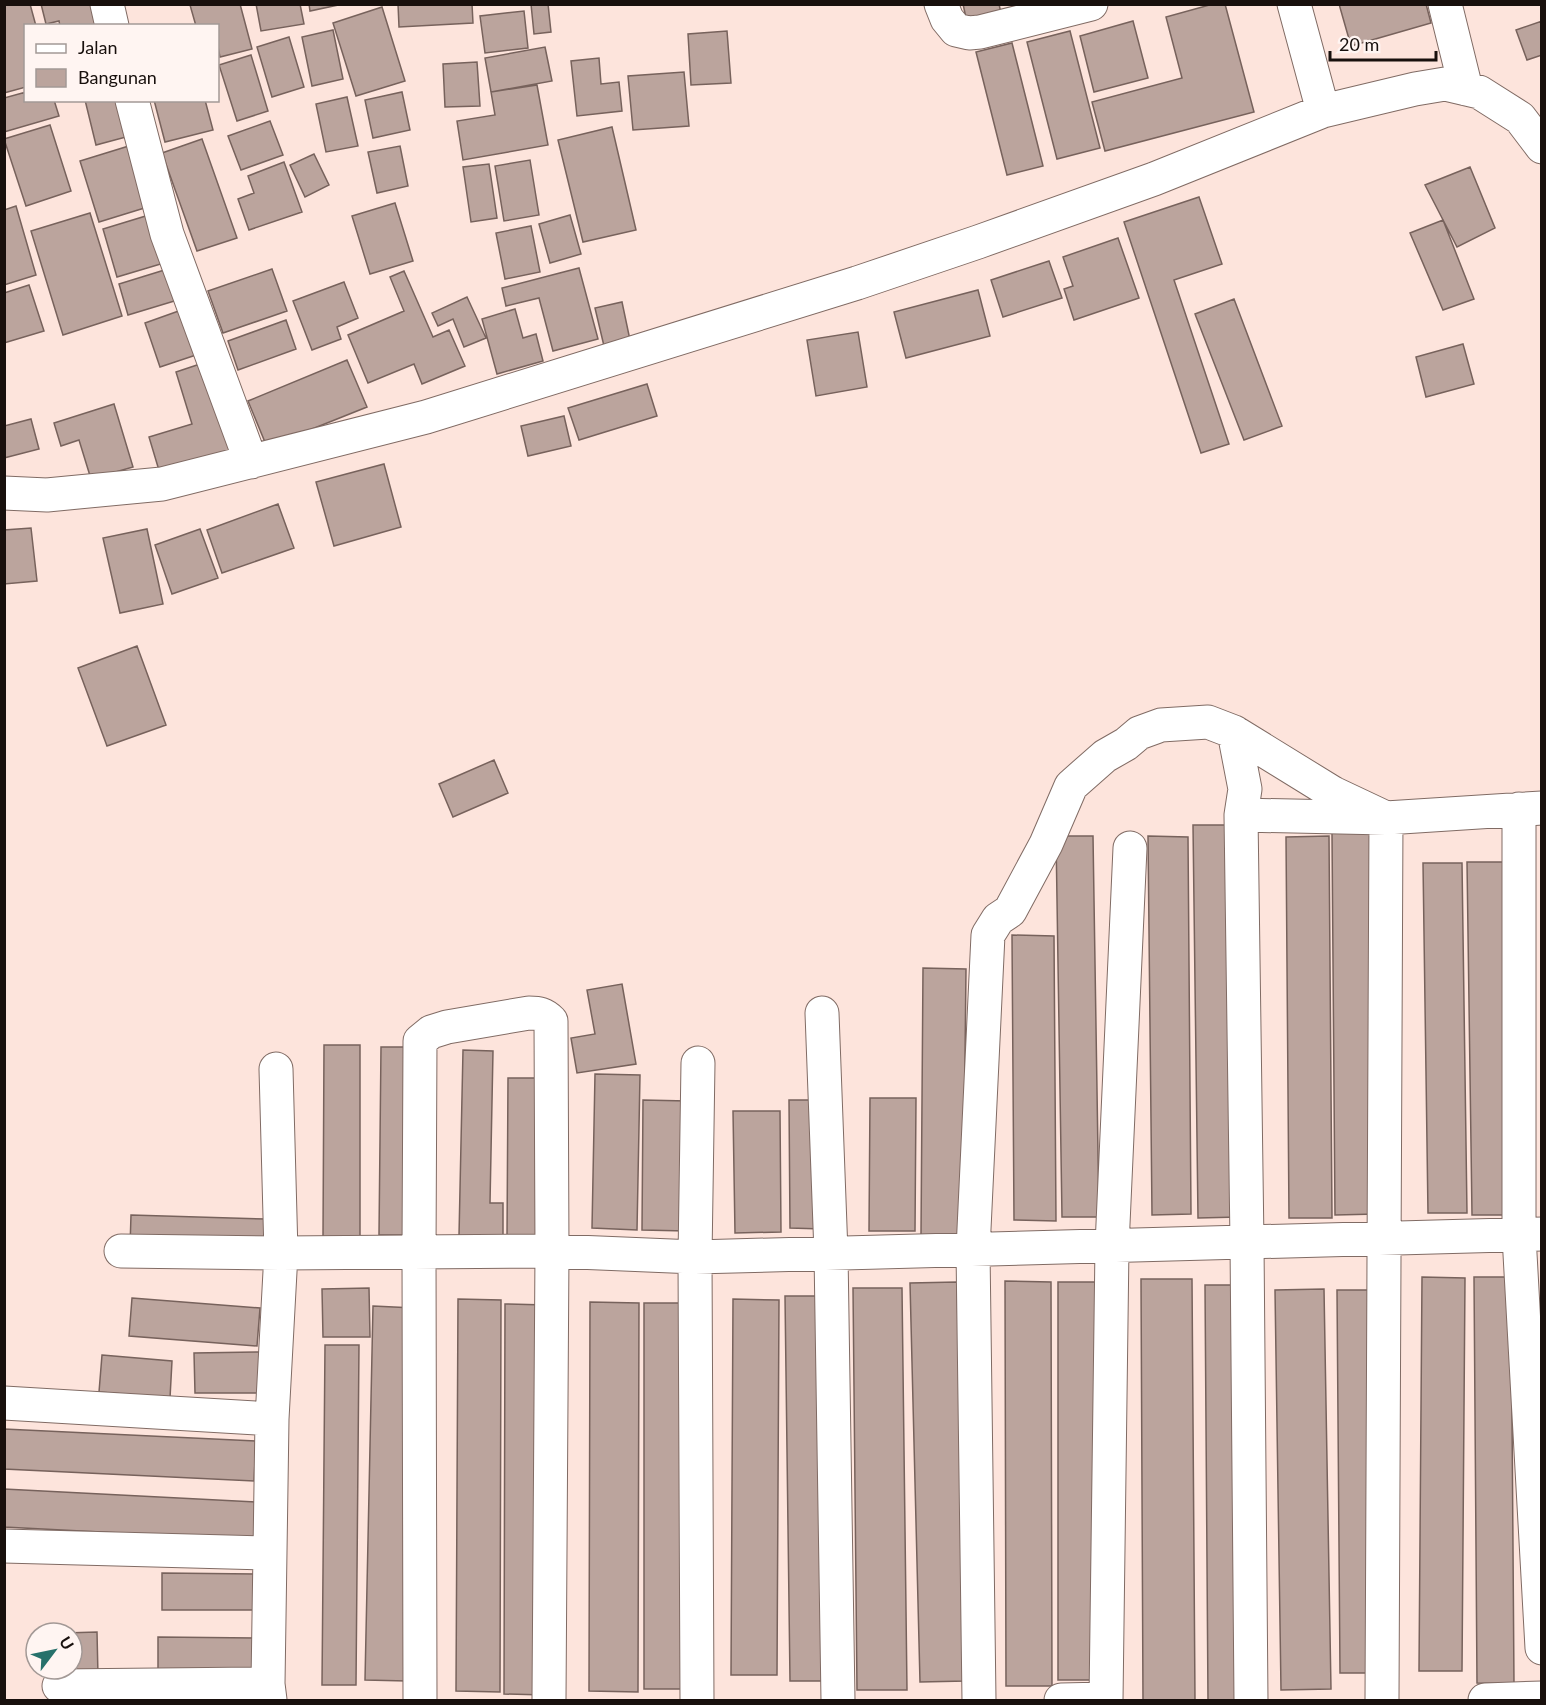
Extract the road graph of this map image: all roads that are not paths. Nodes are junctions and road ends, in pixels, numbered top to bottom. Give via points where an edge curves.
1 (107, 4) edge
2 (941, 4) edge
3 (1091, 4) edge
4 (1294, 4) edge
5 (1445, 4) edge
6 (112, 24) edge
7 (1466, 89) junction
8 (133, 102) edge
9 (1323, 111) junction
10 (1542, 147) edge
11 (251, 462) junction
12 (4, 493) edge
13 (1234, 732) junction
14 (1530, 808) edge
15 (1241, 815) junction
16 (1386, 818) junction
17 (1130, 848) dead end
18 (822, 1013) dead end
19 (698, 1063) dead end
20 (276, 1069) dead end
21 (1530, 1235) edge
22 (1385, 1239) junction
23 (1247, 1243) junction
24 (1112, 1246) junction
25 (973, 1250) junction
26 (121, 1251) dead end
27 (552, 1251) junction
28 (281, 1253) junction
29 (419, 1253) junction
30 (831, 1253) junction
31 (695, 1257) junction
32 (4, 1402) edge
33 (272, 1419) junction
34 (4, 1546) edge
35 (270, 1552) junction
36 (1542, 1647) edge
37 (59, 1686) dead end
38 (269, 1692) edge
39 (1542, 1698) edge
40 (1106, 1700) edge
41 (420, 1701) edge
42 (549, 1701) edge
43 (697, 1701) edge
44 (838, 1701) edge
45 (979, 1701) edge
46 (1061, 1701) edge
47 (1251, 1701) edge
48 (1382, 1701) edge
49 (1485, 1701) edge

1 - 6 street
2 - 3 street via 956,30 969,33
4 - 9 street
5 - 7 street
7 - 9 street via 1445,84
7 - 10 street via 1479,92 1520,118
8 - 11 street via 167,234
9 - 11 street via 1154,179 857,283 426,417
11 - 12 street via 162,484 47,495
13 - 15 street via 1245,789
13 - 16 street via 1333,793
13 - 25 street via 1208,722 1161,725 1139,732 1105,756 1071,786 1046,844 1010,910 998,919 988,935
14 - 16 street
14 - 21 street
15 - 16 street
15 - 23 street
16 - 22 street
17 - 24 street
18 - 30 street
19 - 31 street
20 - 28 street
21 - 22 street
21 - 36 street
22 - 23 street
22 - 48 street
23 - 24 street
23 - 47 street
24 - 25 street
24 - 40 street
25 - 30 street
25 - 45 street
26 - 28 street
27 - 29 street
27 - 29 street via 551,1021 545,1015 529,1013 447,1027 420,1041
27 - 31 street
27 - 42 street
28 - 29 street
28 - 33 street
29 - 41 street
30 - 31 street
30 - 44 street
31 - 43 street
32 - 33 street
33 - 35 street
34 - 35 street
35 - 38 street
37 - 38 street
39 - 49 street
40 - 46 street

